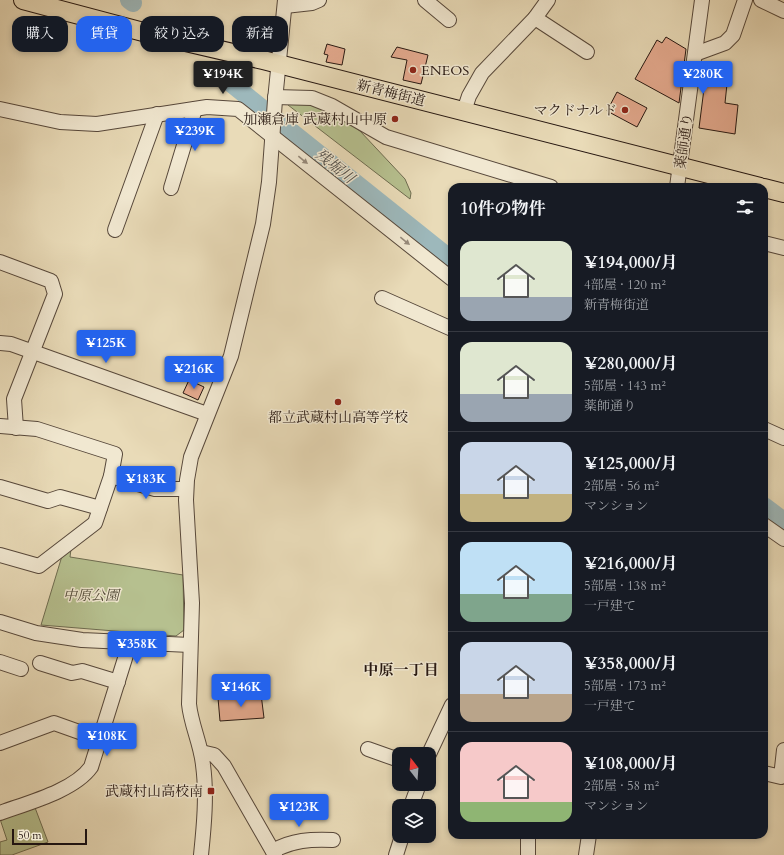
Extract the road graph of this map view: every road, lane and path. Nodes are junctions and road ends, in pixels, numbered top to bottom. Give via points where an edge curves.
1 (22, 0) edge
2 (319, 0) edge
3 (425, 0) edge
4 (548, 0) edge
5 (702, 0) edge
6 (745, 0) edge
7 (762, 0) edge
8 (285, 3) edge
9 (784, 11) edge
10 (535, 18) junction
11 (449, 20) dead end
12 (587, 52) dead end
13 (695, 54) junction
14 (278, 64) junction
15 (275, 98) junction
16 (0, 109) edge
17 (195, 109) junction
18 (464, 111) junction
19 (157, 114) junction
20 (273, 134) junction
21 (680, 166) junction
22 (538, 183) edge
23 (675, 183) edge
24 (745, 183) edge
25 (171, 188) dead end
26 (768, 189) edge
27 (784, 193) edge
28 (115, 230) dead end
29 (768, 244) edge
30 (784, 248) edge
31 (0, 262) edge
32 (448, 276) edge
33 (382, 298) dead end
34 (448, 327) edge
35 (0, 343) edge
36 (32, 351) junction
37 (207, 414) junction
38 (0, 426) edge
39 (16, 428) junction
40 (768, 431) edge
41 (784, 438) edge
42 (111, 476) junction
43 (0, 486) edge
44 (186, 489) junction
45 (100, 508) junction
46 (768, 528) edge
47 (784, 539) edge
48 (0, 555) edge
49 (0, 622) edge
50 (129, 641) junction
51 (190, 645) junction
52 (0, 662) edge
53 (40, 664) dead end
54 (21, 669) dead end
55 (118, 682) junction
56 (448, 714) edge
57 (99, 739) junction
58 (0, 743) edge
59 (432, 747) edge
60 (368, 749) dead end
61 (784, 750) edge
62 (201, 752) junction
63 (392, 758) edge
64 (768, 774) edge
65 (0, 813) edge
66 (528, 839) edge
67 (588, 839) edge
68 (333, 840) dead end
69 (400, 843) edge
70 (274, 853) edge
71 (201, 855) edge
72 (396, 855) edge
73 (528, 855) edge
74 (586, 855) edge

1 - 14 main road, 新青梅街道
2 - 8 street via 312,3
3 - 11 street
4 - 10 street
5 - 13 street, 薬師通り
6 - 13 street via 733,35 725,43
7 - 9 street
8 - 14 street
10 - 12 street
10 - 18 street via 482,73
13 - 21 street, 薬師通り
14 - 15 street
14 - 18 main road, 新青梅街道
15 - 20 street
15 - 22 street via 312,98 332,106 386,137
16 - 19 street via 60,122 97,124
17 - 19 street
17 - 20 street via 238,109
17 - 25 street
18 - 21 main road, 新青梅街道
19 - 28 street
20 -> 32 street
20 - 37 street via 261,232 231,356
21 - 23 street, 薬師通り
21 - 24 main road, 新青梅街道
26 - 27 main road
29 - 30 street
31 - 36 street via 51,281 54,294
33 - 34 street
35 - 36 street
36 - 37 street
36 - 39 street via 14,399
37 - 44 street via 191,457
38 - 39 street
39 - 42 street via 37,429 116,454
40 - 41 street
42 - 44 street via 155,489
42 - 45 street
43 - 45 street via 48,501 60,496
44 - 51 street via 192,603
45 - 48 street via 95,523 42,565 36,566
46 - 47 street
49 - 50 street via 36,633 82,640
50 - 51 street
50 - 55 street
51 - 62 street via 190,716
52 - 54 street
53 - 55 street via 72,673 82,671
55 - 57 street
56 - 59 street
57 - 58 street via 54,723
57 - 65 street via 91,767 71,785
60 - 63 street
61 - 64 street via 781,777
62 - 70 street via 214,755 224,766
62 - 71 street via 204,779
66 - 73 street
67 - 74 street
68 - 70 street via 292,842
69 - 72 street

